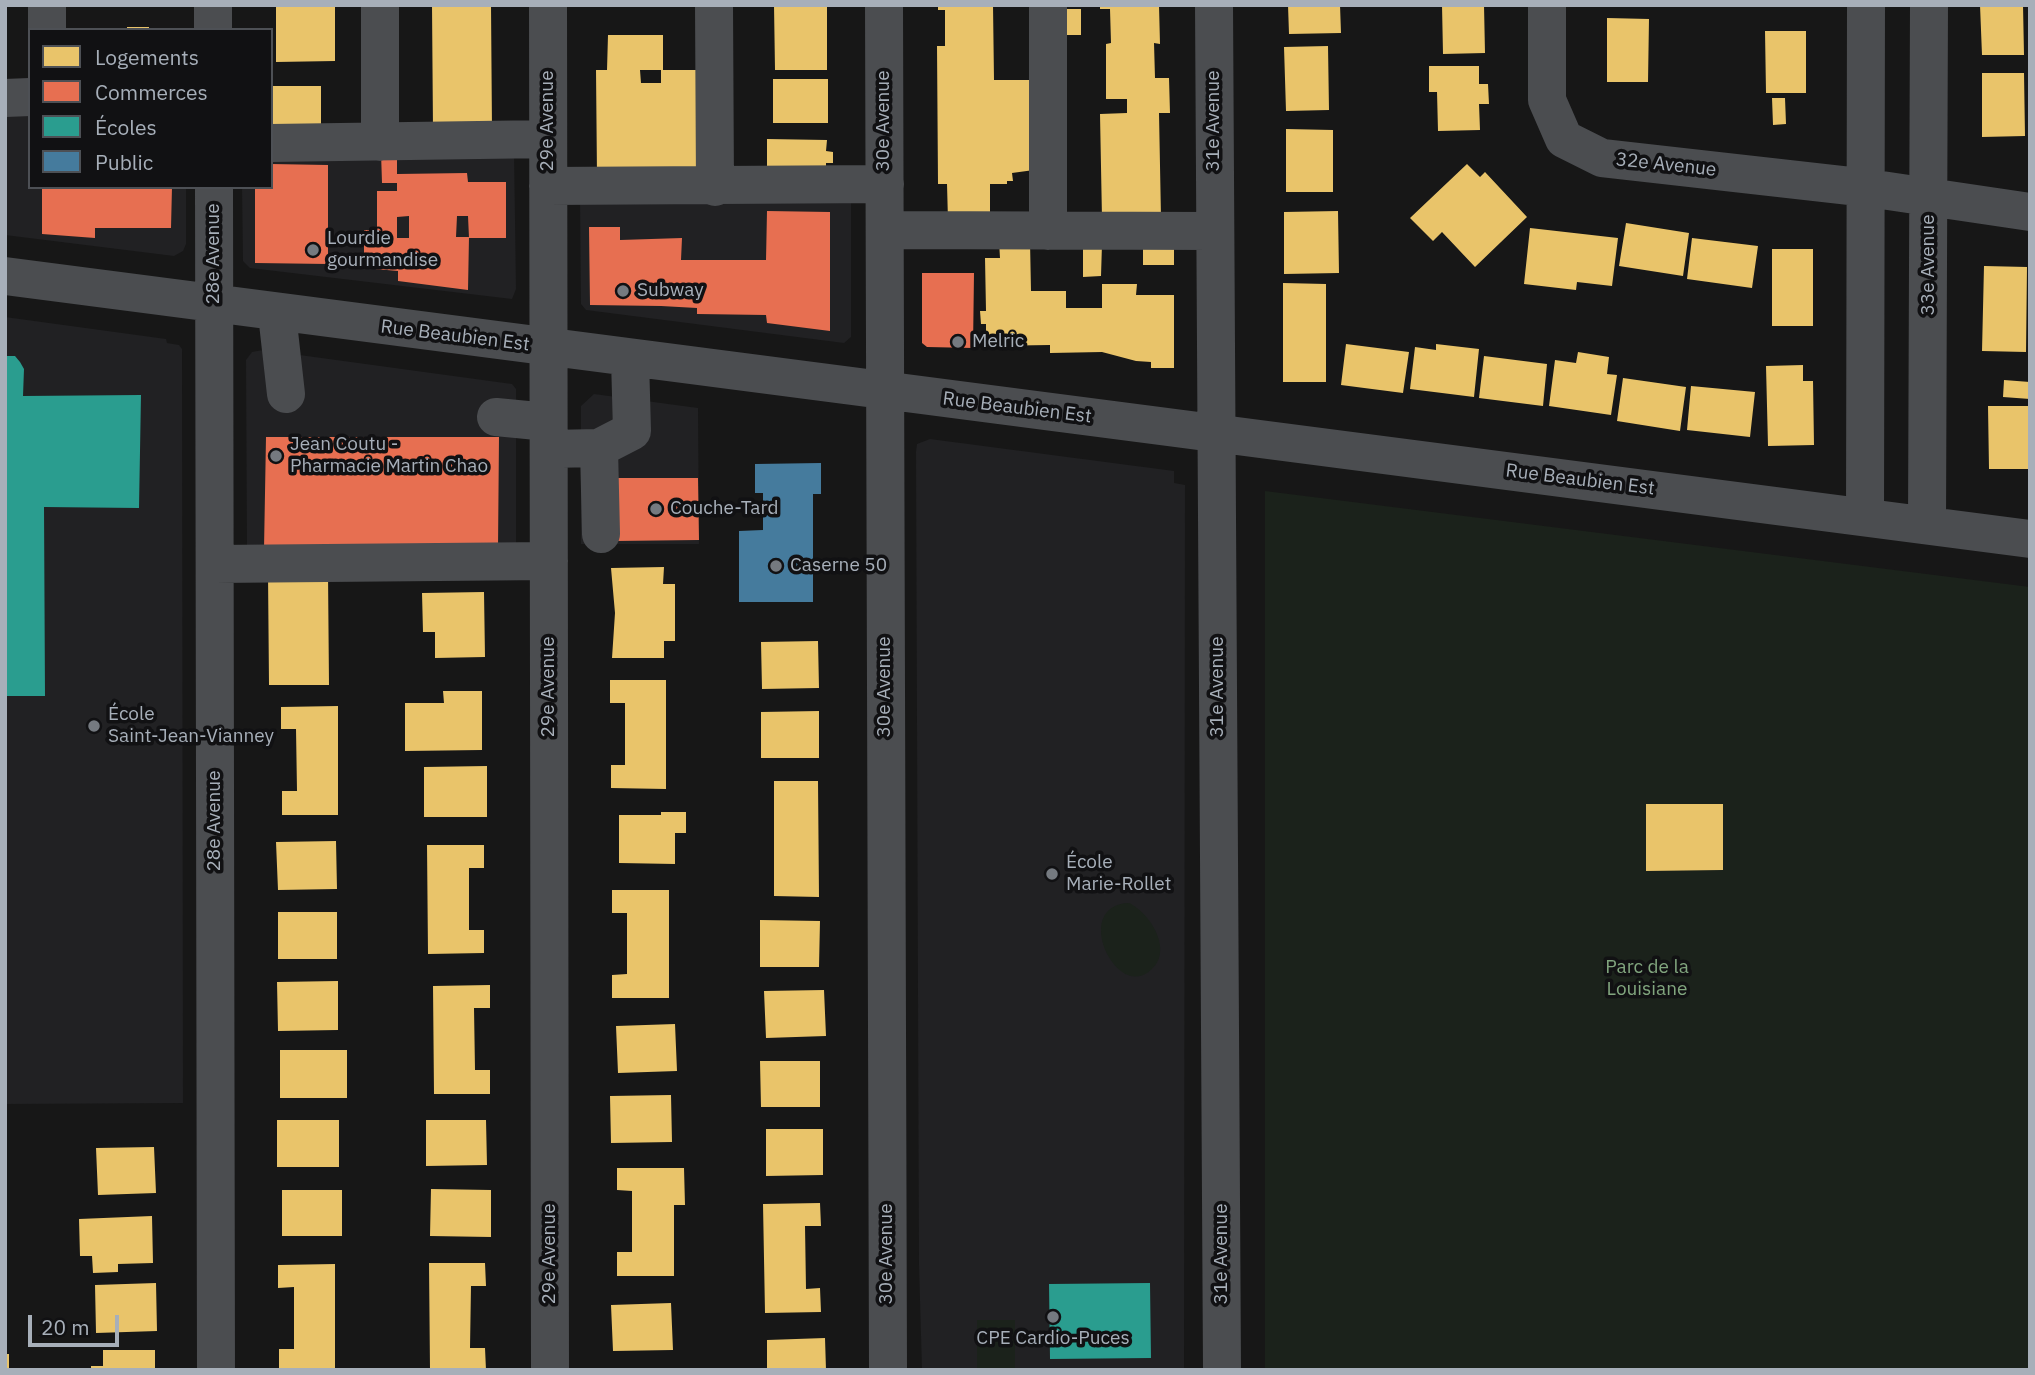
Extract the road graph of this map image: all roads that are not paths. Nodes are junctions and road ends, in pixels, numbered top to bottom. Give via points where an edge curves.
1 (47, 5) edge
2 (213, 5) edge
3 (380, 5) edge
4 (548, 5) edge
5 (714, 5) edge
6 (884, 5) edge
7 (1048, 5) edge
8 (1214, 5) edge
9 (1547, 5) edge
10 (1867, 5) edge
11 (1929, 5) edge
12 (47, 28) edge
13 (213, 28) edge
14 (28, 97) edge
15 (5, 98) edge
16 (548, 139) junction
17 (380, 142) junction
18 (273, 143) edge
19 (884, 184) junction
20 (548, 186) junction
21 (715, 187) junction
22 (1867, 188) junction
23 (214, 189) edge
24 (1930, 199) junction
25 (2030, 212) edge
26 (885, 230) junction
27 (1048, 231) junction
28 (1214, 231) junction
29 (5, 276) edge
30 (214, 306) junction
31 (277, 314) junction
32 (548, 347) junction
33 (630, 359) junction
34 (884, 392) junction
35 (286, 394) dead end
36 (496, 417) dead end
37 (1216, 433) junction
38 (548, 435) junction
39 (599, 448) junction
40 (1865, 517) junction
41 (1927, 525) junction
42 (601, 534) dead end
43 (2030, 539) edge
44 (549, 561) junction
45 (215, 564) junction
46 (216, 1370) edge
47 (550, 1370) edge
48 (888, 1370) edge
49 (1222, 1370) edge

1 - 12 street
2 - 13 street
3 - 17 street
4 - 16 street, 29e Avenue
5 - 21 street
6 - 19 street, 30e Avenue
7 - 27 street
8 - 28 street, 31e Avenue
9 - 22 street, 32e Avenue via 1547,100 1564,139 1602,158
10 - 22 street
11 - 24 street, 33e Avenue
14 - 15 street
16 - 17 street
16 - 20 street, 29e Avenue
17 - 18 street
19 - 21 street
19 - 26 street, 30e Avenue
20 - 21 street
20 - 32 street, 29e Avenue
22 - 24 street, 32e Avenue
22 - 40 street
23 - 30 street, 28e Avenue
24 - 25 street, 32e Avenue
24 - 41 street, 33e Avenue
26 - 27 street
26 - 34 street, 30e Avenue
27 - 28 street
28 - 37 street, 31e Avenue
29 - 30 street, Rue Beaubien Est
30 - 31 street, Rue Beaubien Est
30 - 45 street, 28e Avenue
31 - 32 street, Rue Beaubien Est
31 - 35 street
32 - 33 street, Rue Beaubien Est
32 - 38 street, 29e Avenue
33 - 34 street, Rue Beaubien Est
33 - 39 street via 632,431
34 - 37 street, Rue Beaubien Est
34 - 48 street, 30e Avenue
36 - 38 street
37 - 40 street, Rue Beaubien Est
37 - 49 street, 31e Avenue
38 - 39 street
38 - 44 street, 29e Avenue
39 - 42 street
40 - 41 street, Rue Beaubien Est
41 - 43 street, Rue Beaubien Est
44 - 45 street
44 - 47 street, 29e Avenue
45 - 46 street, 28e Avenue

